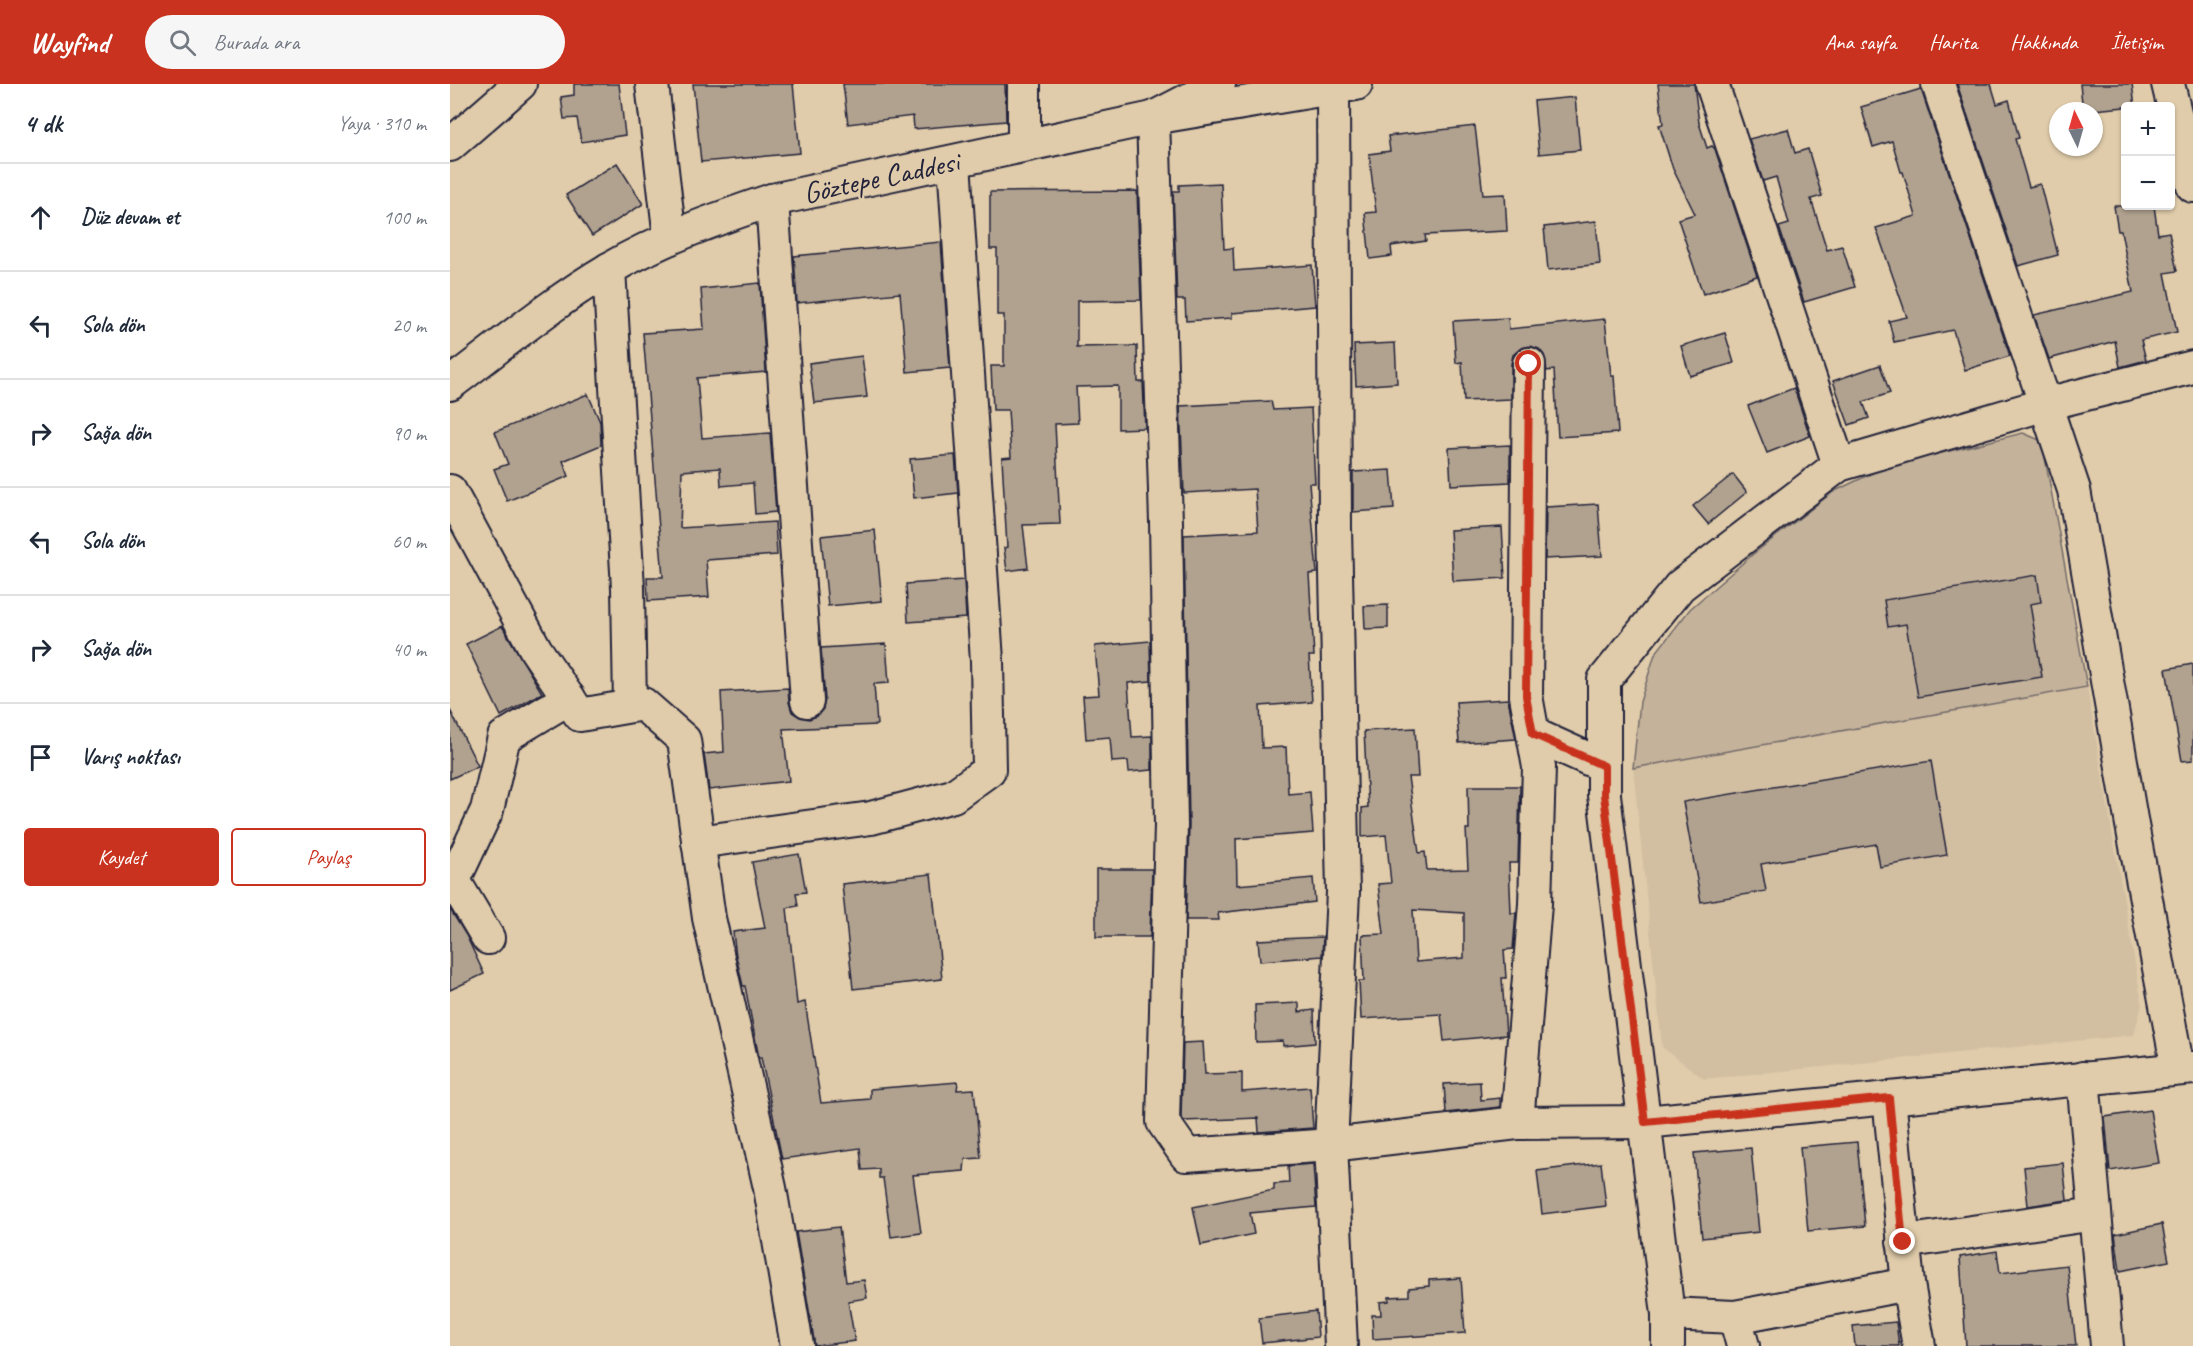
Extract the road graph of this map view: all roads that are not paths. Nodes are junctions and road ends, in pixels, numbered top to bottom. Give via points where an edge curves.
1 (520, 84) edge
2 (652, 84) edge
3 (1024, 84) edge
4 (1219, 84) edge
5 (1712, 84) edge
6 (1938, 84) edge
7 (2168, 84) edge
8 (1345, 87) edge
9 (1153, 118) junction
10 (450, 145) edge
11 (1024, 145) junction
12 (954, 162) junction
13 (2193, 186) edge
14 (772, 200) junction
15 (670, 238) junction
16 (609, 269) junction
17 (1529, 364) dead end
18 (2193, 367) edge
19 (450, 384) edge
20 (2046, 404) junction
21 (1839, 465) junction
22 (450, 491) edge
23 (569, 698) junction
24 (807, 701) dead end
25 (630, 706) junction
26 (1533, 734) junction
27 (1604, 766) junction
28 (698, 842) junction
29 (452, 877) edge
30 (488, 938) dead end
31 (2185, 1068) edge
32 (2083, 1078) junction
33 (1889, 1098) junction
34 (1645, 1122) junction
35 (1517, 1123) junction
36 (1331, 1145) junction
37 (2095, 1214) junction
38 (1903, 1242) junction
39 (1908, 1284) junction
40 (1668, 1314) junction
41 (1739, 1332) edge
42 (797, 1346) edge
43 (1341, 1346) edge
44 (1668, 1346) edge
45 (1919, 1346) edge
46 (2107, 1346) edge

1 - 10 street
2 - 15 street
3 - 11 street
4 - 9 street
5 - 21 street
6 - 20 street
7 - 13 street
8 - 9 street, Göztepe Caddesi
8 - 36 street via 1335,528 1343,892
9 - 11 street, Göztepe Caddesi
9 - 36 street via 1171,825 1163,1122 1186,1155
11 - 12 street, Göztepe Caddesi
12 - 14 street, Göztepe Caddesi
12 - 28 street via 987,660 989,770 953,796 871,818
14 - 15 street, Göztepe Caddesi
14 - 24 street
15 - 16 street, Göztepe Caddesi
16 - 19 street, Göztepe Caddesi
16 - 25 street via 628,588
17 - 26 street via 1526,696
18 - 20 street
20 - 21 street
20 - 31 street via 2074,489 2132,825
21 - 27 street via 1680,586 1604,680
22 - 23 street via 536,650
23 - 25 street via 580,715
23 - 29 street via 504,737 487,810
25 - 28 street via 643,704 684,740
26 - 27 street
26 - 35 street via 1539,767 1535,904
27 - 34 street via 1604,795
28 - 42 street via 709,918 770,1188
29 - 30 street
31 - 32 street
32 - 33 street
32 - 37 street
33 - 34 street
33 - 38 street
34 - 35 street
34 - 40 street
35 - 36 street
36 - 43 street
37 - 38 street
37 - 46 street
38 - 39 street
39 - 41 street
39 - 45 street
40 - 41 street
40 - 44 street

